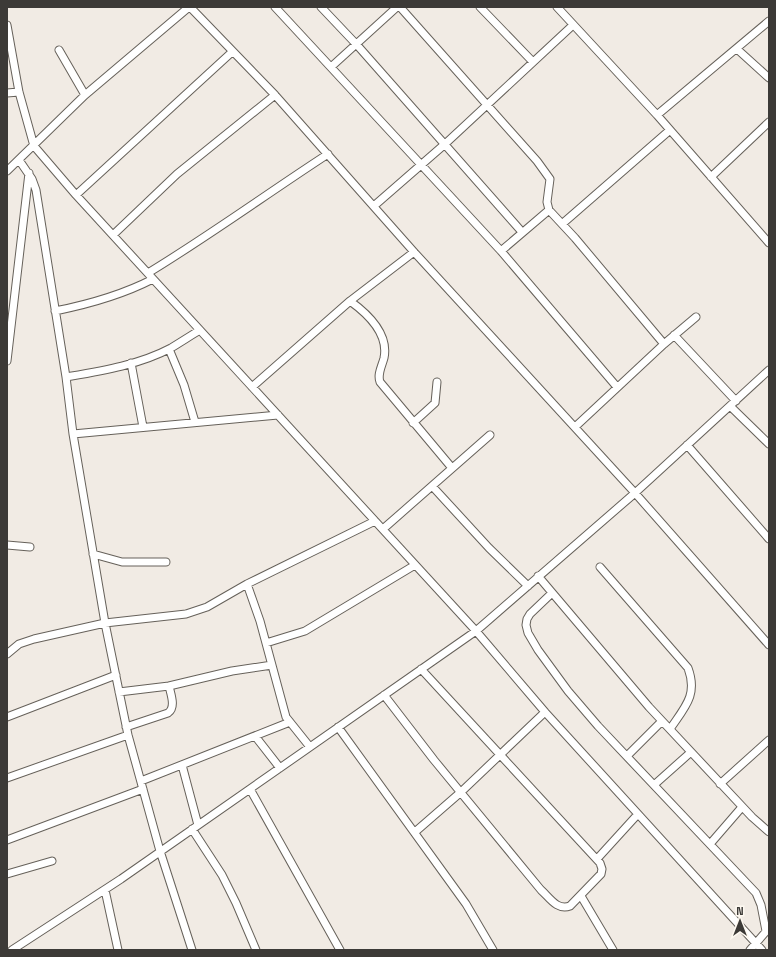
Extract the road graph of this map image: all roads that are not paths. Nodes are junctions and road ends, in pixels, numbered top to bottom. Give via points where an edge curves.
1 (189, 7) edge
2 (275, 7) edge
3 (320, 7) edge
4 (398, 7) edge
5 (480, 7) edge
6 (557, 7) edge
7 (769, 21) edge
8 (7, 25) edge
9 (573, 25) junction
10 (357, 44) junction
11 (736, 49) junction
12 (59, 50) dead end
13 (232, 52) junction
14 (533, 62) junction
15 (331, 67) junction
16 (769, 78) edge
17 (18, 92) junction
18 (7, 93) edge
19 (85, 95) junction
20 (276, 96) junction
21 (488, 104) junction
22 (657, 116) junction
23 (769, 122) edge
24 (670, 130) junction
25 (445, 144) junction
26 (34, 146) junction
27 (328, 154) junction
28 (19, 160) junction
29 (421, 165) junction
30 (7, 171) edge
31 (29, 173) junction
32 (711, 177) junction
33 (76, 195) junction
34 (375, 205) junction
35 (549, 210) junction
36 (562, 224) junction
37 (522, 232) junction
38 (113, 235) junction
39 (768, 238) edge
40 (501, 251) junction
41 (414, 252) junction
42 (148, 273) junction
43 (153, 279) junction
44 (350, 301) junction
45 (55, 310) junction
46 (696, 316) dead end
47 (200, 330) junction
48 (9, 334) edge
49 (674, 335) junction
50 (664, 344) junction
51 (170, 349) junction
52 (7, 361) edge
53 (131, 363) junction
54 (769, 370) edge
55 (66, 377) junction
56 (437, 382) dead end
57 (252, 387) junction
58 (618, 387) junction
59 (733, 403) junction
60 (278, 415) junction
61 (195, 422) junction
62 (413, 423) junction
63 (143, 427) junction
64 (575, 427) junction
65 (73, 434) junction
66 (490, 434) dead end
67 (769, 444) edge
68 (687, 445) junction
69 (452, 468) junction
70 (432, 486) junction
71 (635, 493) junction
72 (375, 521) junction
73 (383, 529) junction
74 (769, 539) edge
75 (7, 546) edge
76 (30, 547) dead end
77 (93, 554) junction
78 (166, 562) dead end
79 (415, 565) junction
80 (600, 567) dead end
81 (538, 576) junction
82 (247, 584) junction
83 (528, 586) junction
84 (552, 593) junction
85 (105, 623) junction
86 (476, 631) junction
87 (266, 643) junction
88 (768, 644) edge
89 (7, 654) edge
90 (272, 665) junction
91 (421, 669) junction
92 (116, 675) junction
93 (169, 686) junction
94 (119, 692) junction
95 (384, 695) junction
96 (545, 712) junction
97 (7, 717) edge
98 (662, 721) junction
99 (290, 722) junction
100 (126, 727) junction
101 (338, 727) junction
102 (670, 729) junction
103 (128, 736) junction
104 (255, 736) junction
105 (769, 740) edge
106 (310, 747) junction
107 (691, 752) junction
108 (501, 755) junction
109 (628, 755) junction
110 (182, 765) junction
111 (280, 768) junction
112 (7, 778) edge
113 (140, 781) junction
114 (720, 784) junction
115 (654, 785) junction
116 (143, 789) junction
117 (250, 789) junction
118 (460, 792) junction
119 (742, 807) junction
120 (638, 814) junction
121 (195, 827) junction
122 (415, 832) junction
123 (769, 832) edge
124 (7, 840) edge
125 (710, 844) junction
126 (160, 851) junction
127 (597, 859) junction
128 (52, 861) dead end
129 (7, 874) edge
130 (105, 890) junction
131 (581, 896) junction
132 (767, 930) edge
133 (756, 943) junction
134 (12, 950) edge
135 (118, 950) edge
136 (192, 950) edge
137 (256, 950) edge
138 (340, 950) edge
139 (493, 950) edge
140 (612, 950) edge
141 (750, 950) edge
142 (762, 950) edge

1 - 13 street
1 - 19 street
2 - 15 street
3 - 10 street
4 - 10 street
4 - 21 street
5 - 14 street
6 - 9 street
7 - 11 street
8 - 17 street
9 - 14 street
9 - 22 street
10 - 15 street
10 - 25 street
11 - 16 street
11 - 22 street
12 - 19 street
13 - 20 street
13 - 33 street
14 - 21 street
15 - 29 street
17 - 18 street
17 - 26 street
19 - 26 street
20 - 27 street
20 - 38 street via 177,174
21 - 25 street
21 - 35 street via 549,176
22 - 24 street
23 - 32 street
24 - 32 street
24 - 36 street
25 - 29 street
25 - 37 street
26 - 28 street
26 - 33 street
27 - 34 street
27 - 42 street via 196,244
28 - 30 street
28 - 31 street
29 - 34 street
29 - 40 street
31 - 45 street via 36,190
31 - 48 street
32 - 39 street
33 - 38 street
34 - 41 street
35 - 36 street
35 - 37 street
36 - 50 street
37 - 40 street
38 - 42 street
40 - 58 street
41 - 44 street
41 - 64 street
42 - 43 street
43 - 45 street via 130,291 88,304
43 - 47 street
44 - 57 street
44 - 62 street via 369,316 383,338 385,351 379,378
45 - 55 street
46 - 49 street
47 - 51 street
47 - 57 street
48 - 52 street
49 - 50 street
49 - 59 street
50 - 58 street
51 - 53 street
51 - 61 street
53 - 55 street
53 - 63 street
54 - 59 street
55 - 65 street
56 - 62 street via 435,403
57 - 60 street
58 - 64 street
59 - 67 street
59 - 68 street
60 - 61 street
60 - 72 street
61 - 63 street
62 - 69 street
63 - 65 street
64 - 71 street
65 - 77 street
66 - 69 street
68 - 71 street
68 - 74 street
69 - 70 street
70 - 73 street
70 - 83 street
71 - 81 street
71 - 88 street
72 - 73 street
72 - 82 street
73 - 79 street
75 - 76 street
77 - 78 street via 122,562
77 - 85 street
79 - 86 street
79 - 87 street via 305,631
80 - 102 street via 688,668 692,684 691,695
81 - 83 street
81 - 84 street
82 - 85 street via 220,600 186,614
82 - 87 street via 254,599
83 - 86 street
84 - 98 street
84 - 109 street via 530,614 526,625 528,633 568,691 598,726
85 - 89 street via 34,639 19,644
85 - 92 street
86 - 91 street
86 - 96 street
87 - 90 street
90 - 93 street via 232,671
90 - 99 street via 286,717
91 - 95 street
91 - 108 street
92 - 94 street
92 - 97 street
93 - 94 street
93 - 100 street via 172,710
94 - 100 street
95 - 101 street
95 - 118 street
96 - 108 street
96 - 120 street
98 - 102 street
98 - 109 street
99 - 104 street
99 - 106 street
100 - 103 street
101 - 106 street
101 - 122 street
102 - 107 street
103 - 112 street
103 - 113 street
104 - 110 street
104 - 111 street
105 - 114 street
106 - 111 street
107 - 114 street
107 - 115 street
108 - 118 street
108 - 127 street
109 - 115 street
110 - 113 street
110 - 121 street
111 - 117 street
113 - 116 street
114 - 119 street
115 - 125 street
116 - 124 street
116 - 126 street
117 - 121 street
117 - 138 street
118 - 122 street
118 - 131 street via 510,854 555,903 560,907 566,907
119 - 123 street
119 - 125 street
120 - 127 street
120 - 133 street
121 - 126 street
121 - 137 street via 236,903
122 - 139 street via 466,904
125 - 132 street via 756,893
126 - 130 street
126 - 136 street
127 - 131 street via 601,874
128 - 129 street
130 - 134 street
130 - 135 street
131 - 140 street
132 - 133 street
133 - 141 street
133 - 142 street

